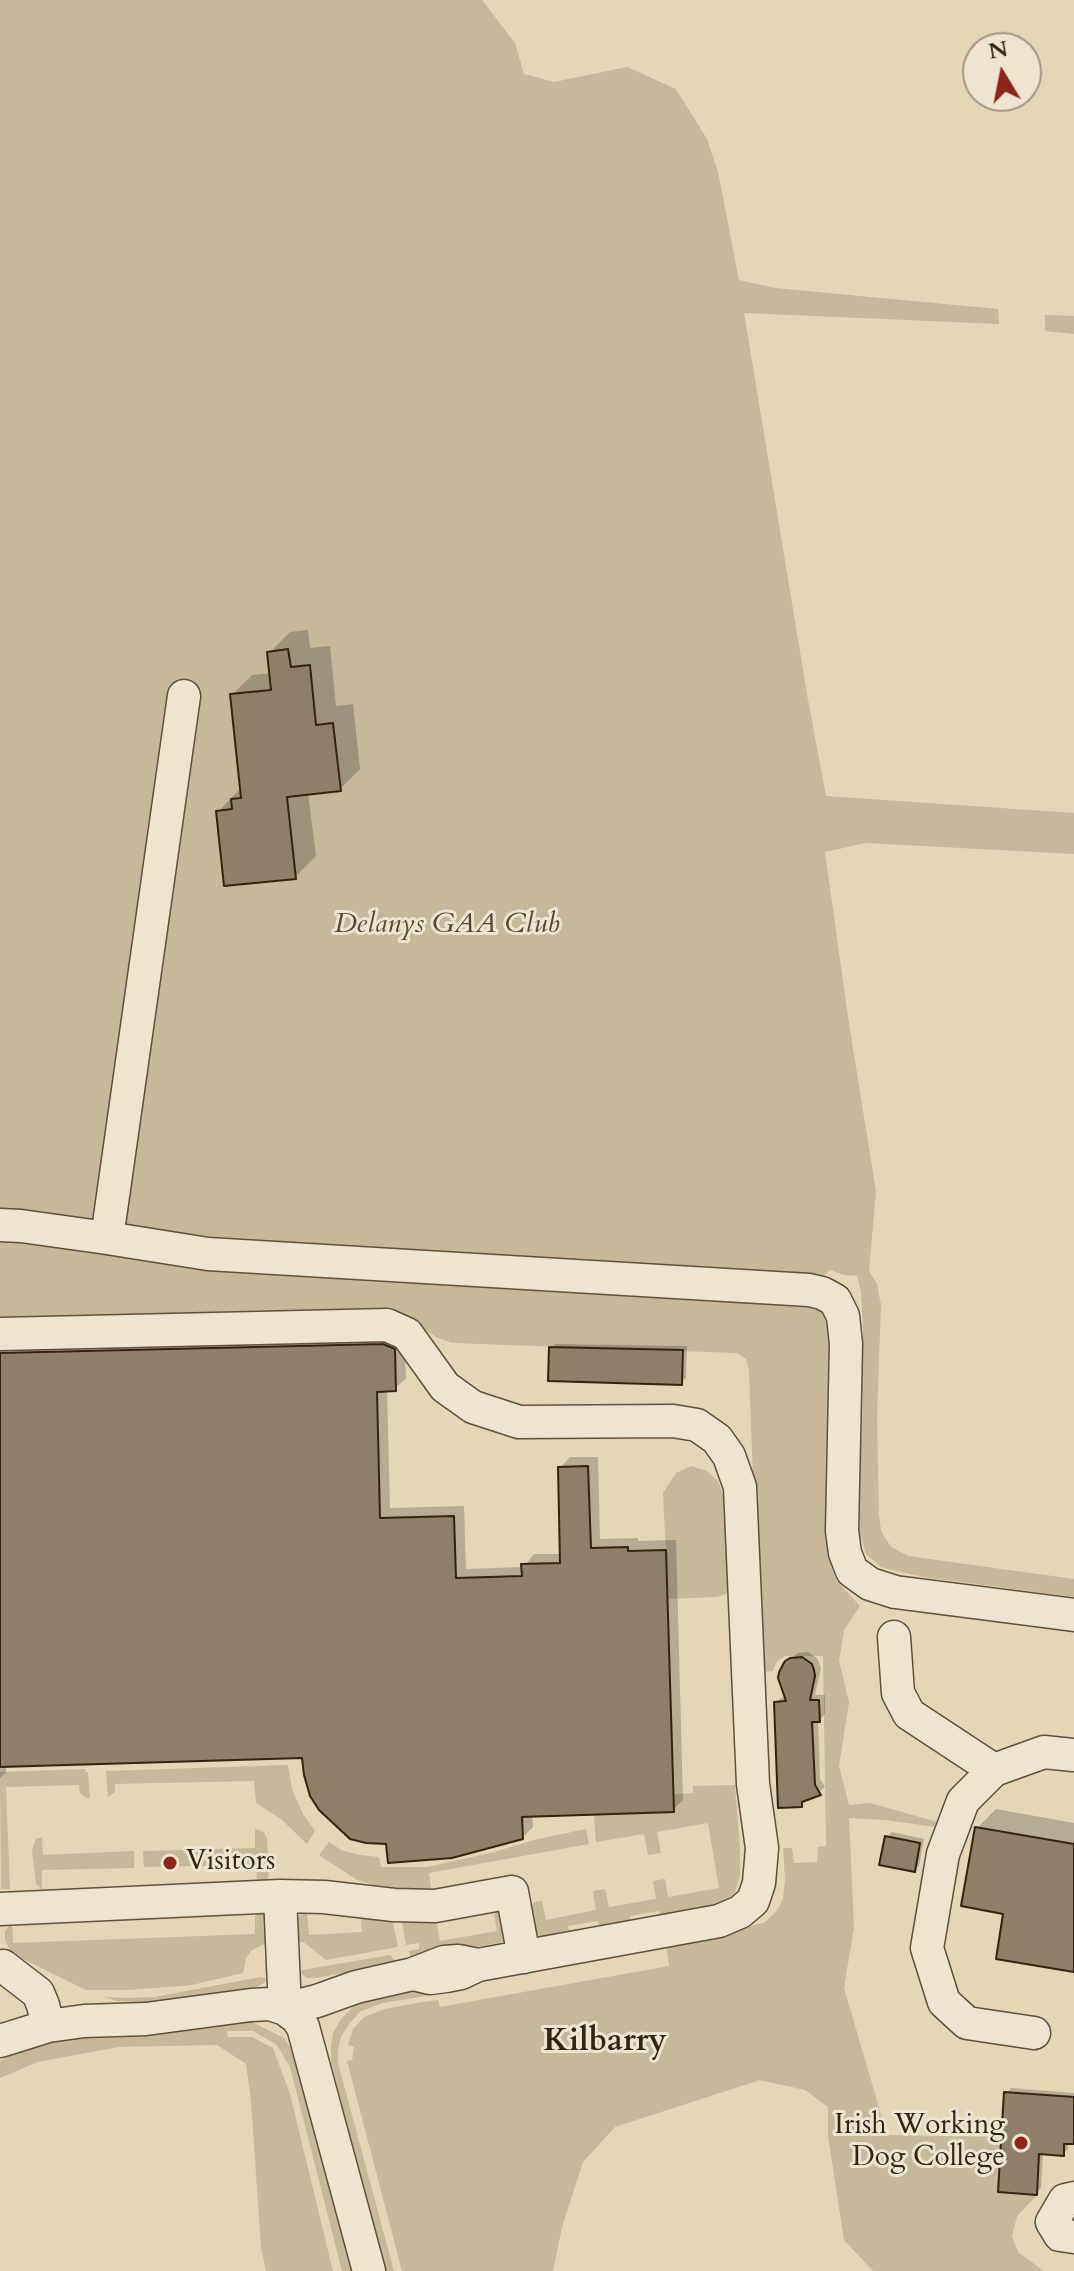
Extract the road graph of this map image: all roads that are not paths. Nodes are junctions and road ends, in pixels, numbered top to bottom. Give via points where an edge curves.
1 (184, 696) dead end
2 (0, 1225) edge
3 (107, 1238) junction
4 (0, 1334) edge
5 (1074, 1615) edge
6 (894, 1637) dead end
7 (1074, 1755) edge
8 (994, 1770) junction
9 (280, 1896) junction
10 (0, 1909) edge
11 (524, 1957) junction
12 (1, 1962) edge
13 (285, 2009) junction
14 (48, 2026) junction
15 (1034, 2033) dead end
16 (0, 2041) edge
17 (1074, 2198) edge
18 (1074, 2237) edge
19 (369, 2271) edge

1 - 3 lane
2 - 3 lane
3 - 5 lane via 208,1254 822,1293 835,1300 843,1316 842,1531 852,1571 895,1592
4 - 11 lane via 387,1325 407,1334 445,1387 473,1407 519,1422 673,1421 697,1425 717,1439 740,1487 753,1784 762,1848 753,1901 719,1921
6 - 8 lane via 898,1693 909,1714
7 - 8 lane via 1044,1752
8 - 15 lane via 963,1801 943,1854 927,1948 944,2002 967,2023
9 - 10 lane
9 - 11 lane via 435,1906 512,1892
9 - 13 lane
11 - 13 lane via 446,1976 413,1974
12 - 14 lane via 38,1993
13 - 14 lane via 251,2005
13 - 19 lane via 303,2027
14 - 16 lane
17 - 18 lane via 1065,2200 1052,2222 1060,2235

